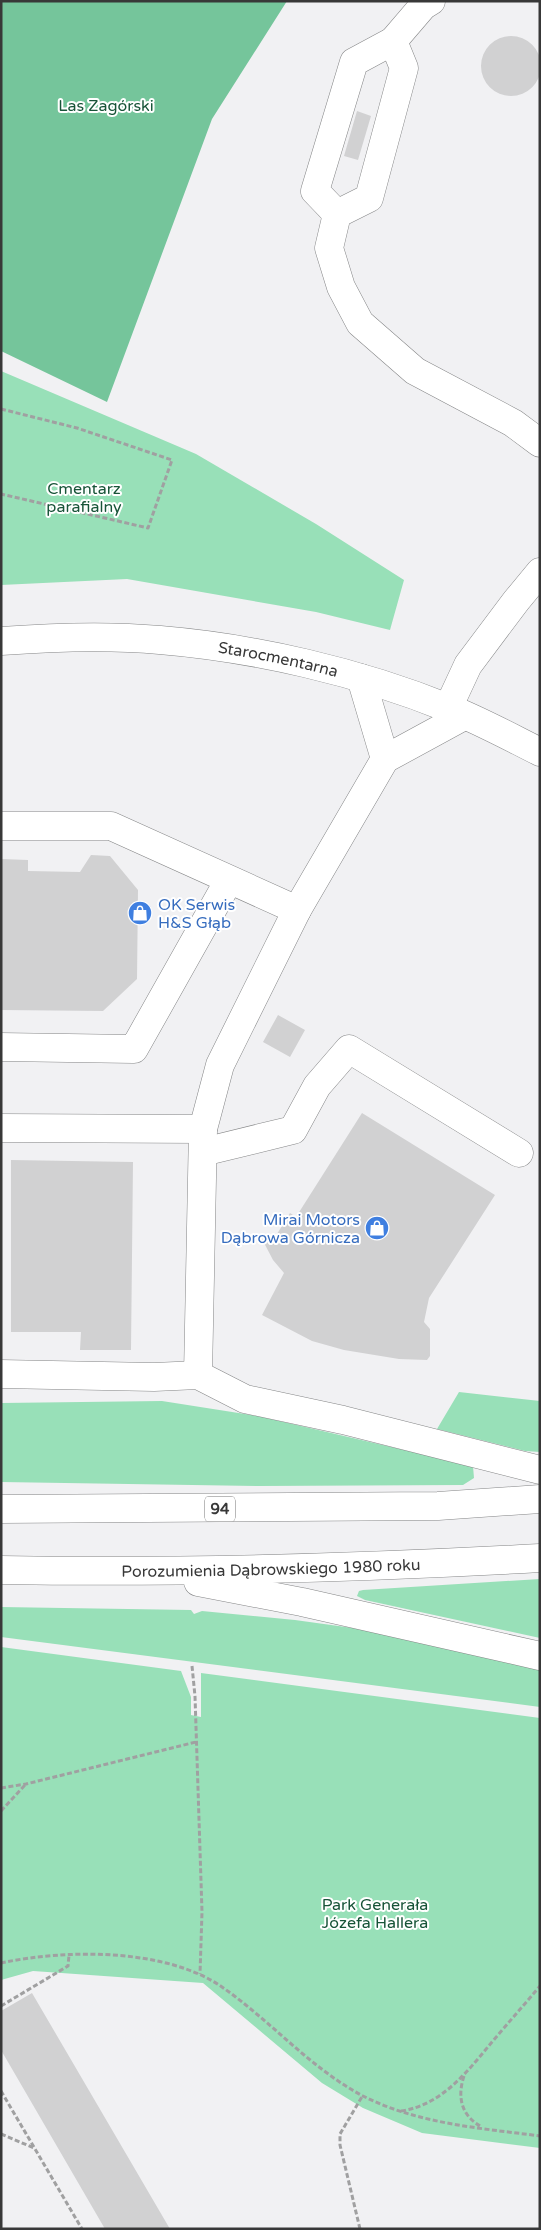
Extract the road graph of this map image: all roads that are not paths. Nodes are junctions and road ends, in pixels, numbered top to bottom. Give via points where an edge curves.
1 (431, 1) edge
2 (393, 41) junction
3 (337, 214) junction
4 (540, 443) edge
5 (540, 572) edge
6 (1, 641) edge
7 (361, 678) junction
8 (456, 712) junction
9 (540, 752) edge
10 (385, 758) junction
11 (1, 826) edge
12 (229, 880) junction
13 (297, 910) junction
14 (1, 1047) edge
15 (1, 1128) edge
16 (203, 1141) junction
17 (519, 1153) dead end
18 (1, 1374) edge
19 (198, 1375) junction
20 (540, 1470) edge
21 (540, 1499) edge
22 (1, 1509) edge
23 (540, 1558) edge
24 (1, 1570) edge
25 (142, 1572) junction
26 (540, 1656) edge

1 - 2 main road
2 - 3 main road via 404,68 369,198
2 - 3 main road via 354,62 315,191
3 - 4 main road via 329,248 341,287 360,323 415,371 513,423
5 - 8 main road via 468,665
6 - 7 main road, Starocmentarna via 54,638 160,640 221,648
7 - 8 main road, Starocmentarna
7 - 10 main road
8 - 9 main road, Starocmentarna
8 - 10 main road
10 - 13 main road
11 - 12 main road via 111,826
12 - 13 main road
12 - 14 main road via 134,1049
13 - 16 main road via 220,1066
15 - 16 main road
16 - 17 main road via 293,1130 317,1086 349,1049
16 - 19 main road
18 - 19 main road
19 - 20 main road via 245,1399 343,1420
21 - 22 main road, 94 via 438,1506
23 - 25 main road, Porozumienia Dąbrowskiego 1980 roku via 414,1565
24 - 25 main road, Porozumienia Dąbrowskiego 1980 roku
25 - 26 main road via 311,1604

